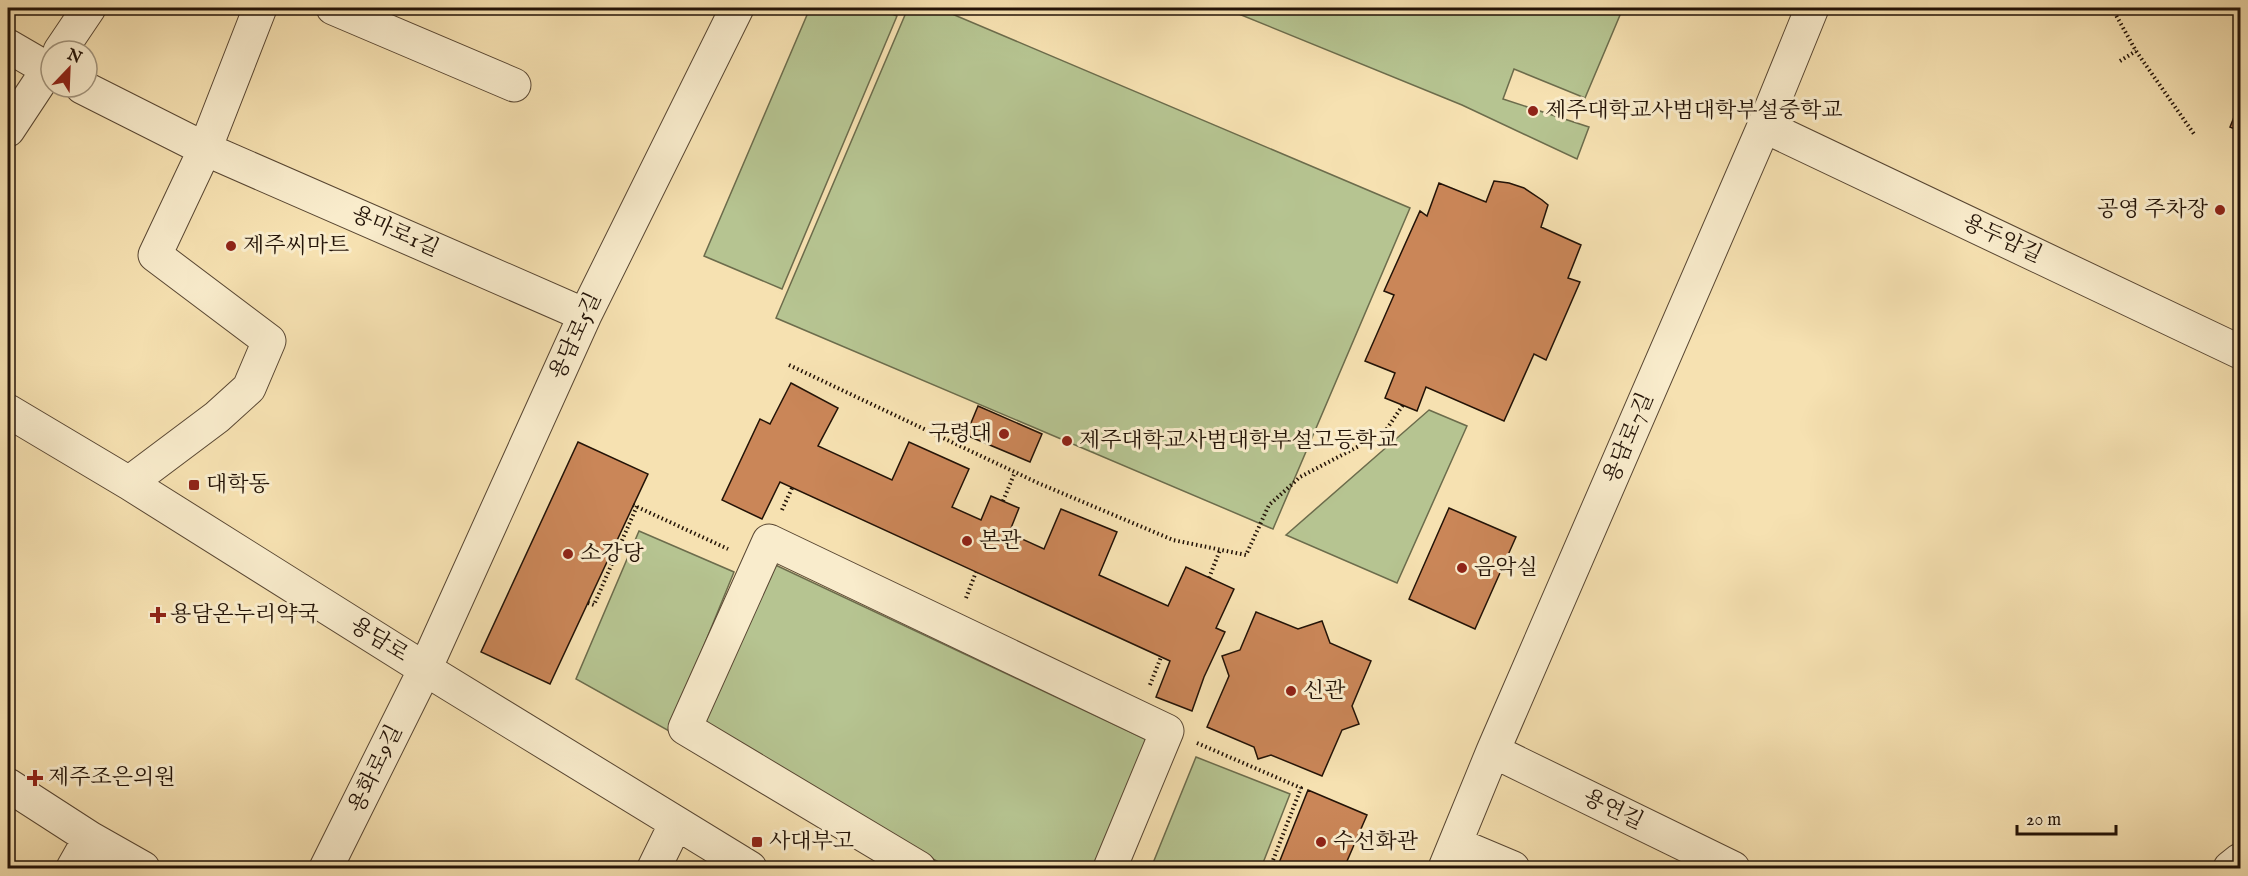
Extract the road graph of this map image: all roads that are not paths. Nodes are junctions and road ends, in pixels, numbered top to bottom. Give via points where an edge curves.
1 (88, 8) edge
2 (260, 8) edge
3 (333, 8) edge
4 (1812, 8) edge
5 (732, 9) edge
6 (68, 39) edge
7 (8, 46) edge
8 (39, 59) edge
9 (39, 84) edge
10 (514, 85) dead end
11 (99, 96) edge
12 (1764, 126) junction
13 (8, 130) edge
14 (205, 149) junction
15 (585, 315) junction
16 (2241, 352) edge
17 (8, 411) edge
18 (129, 483) junction
19 (426, 669) junction
20 (1493, 752) junction
21 (8, 785) edge
22 (676, 823) junction
23 (90, 838) junction
24 (1451, 856) edge
25 (2241, 860) edge
26 (74, 868) edge
27 (143, 868) edge
28 (326, 868) edge
29 (654, 868) edge
30 (750, 868) edge
31 (920, 868) edge
32 (1110, 868) edge
33 (1513, 868) edge
34 (1733, 868) edge
35 (2230, 868) edge

1 - 6 street
2 - 14 street
3 - 10 street
4 - 12 street, 용담로7길
5 - 15 street, 용담로5길
7 - 8 street
9 - 13 street
11 - 14 street, 용마로1길
12 - 16 street, 용두암길
12 - 20 street, 용담로7길
14 - 15 street, 용마로1길
14 - 18 street via 155,255 269,341 249,388
15 - 19 street, 용담로5길
17 - 18 street, 용담로
18 - 19 street, 용담로
19 - 22 street, 용담로
19 - 28 street, 용화로9길
20 - 24 street, 용담로7길
20 - 34 street, 용연길
21 - 23 street
22 - 29 street
22 - 30 street, 용담로
23 - 26 street
23 - 27 street
24 - 33 street
25 - 35 street
31 - 32 street via 685,728 769,541 1167,730

